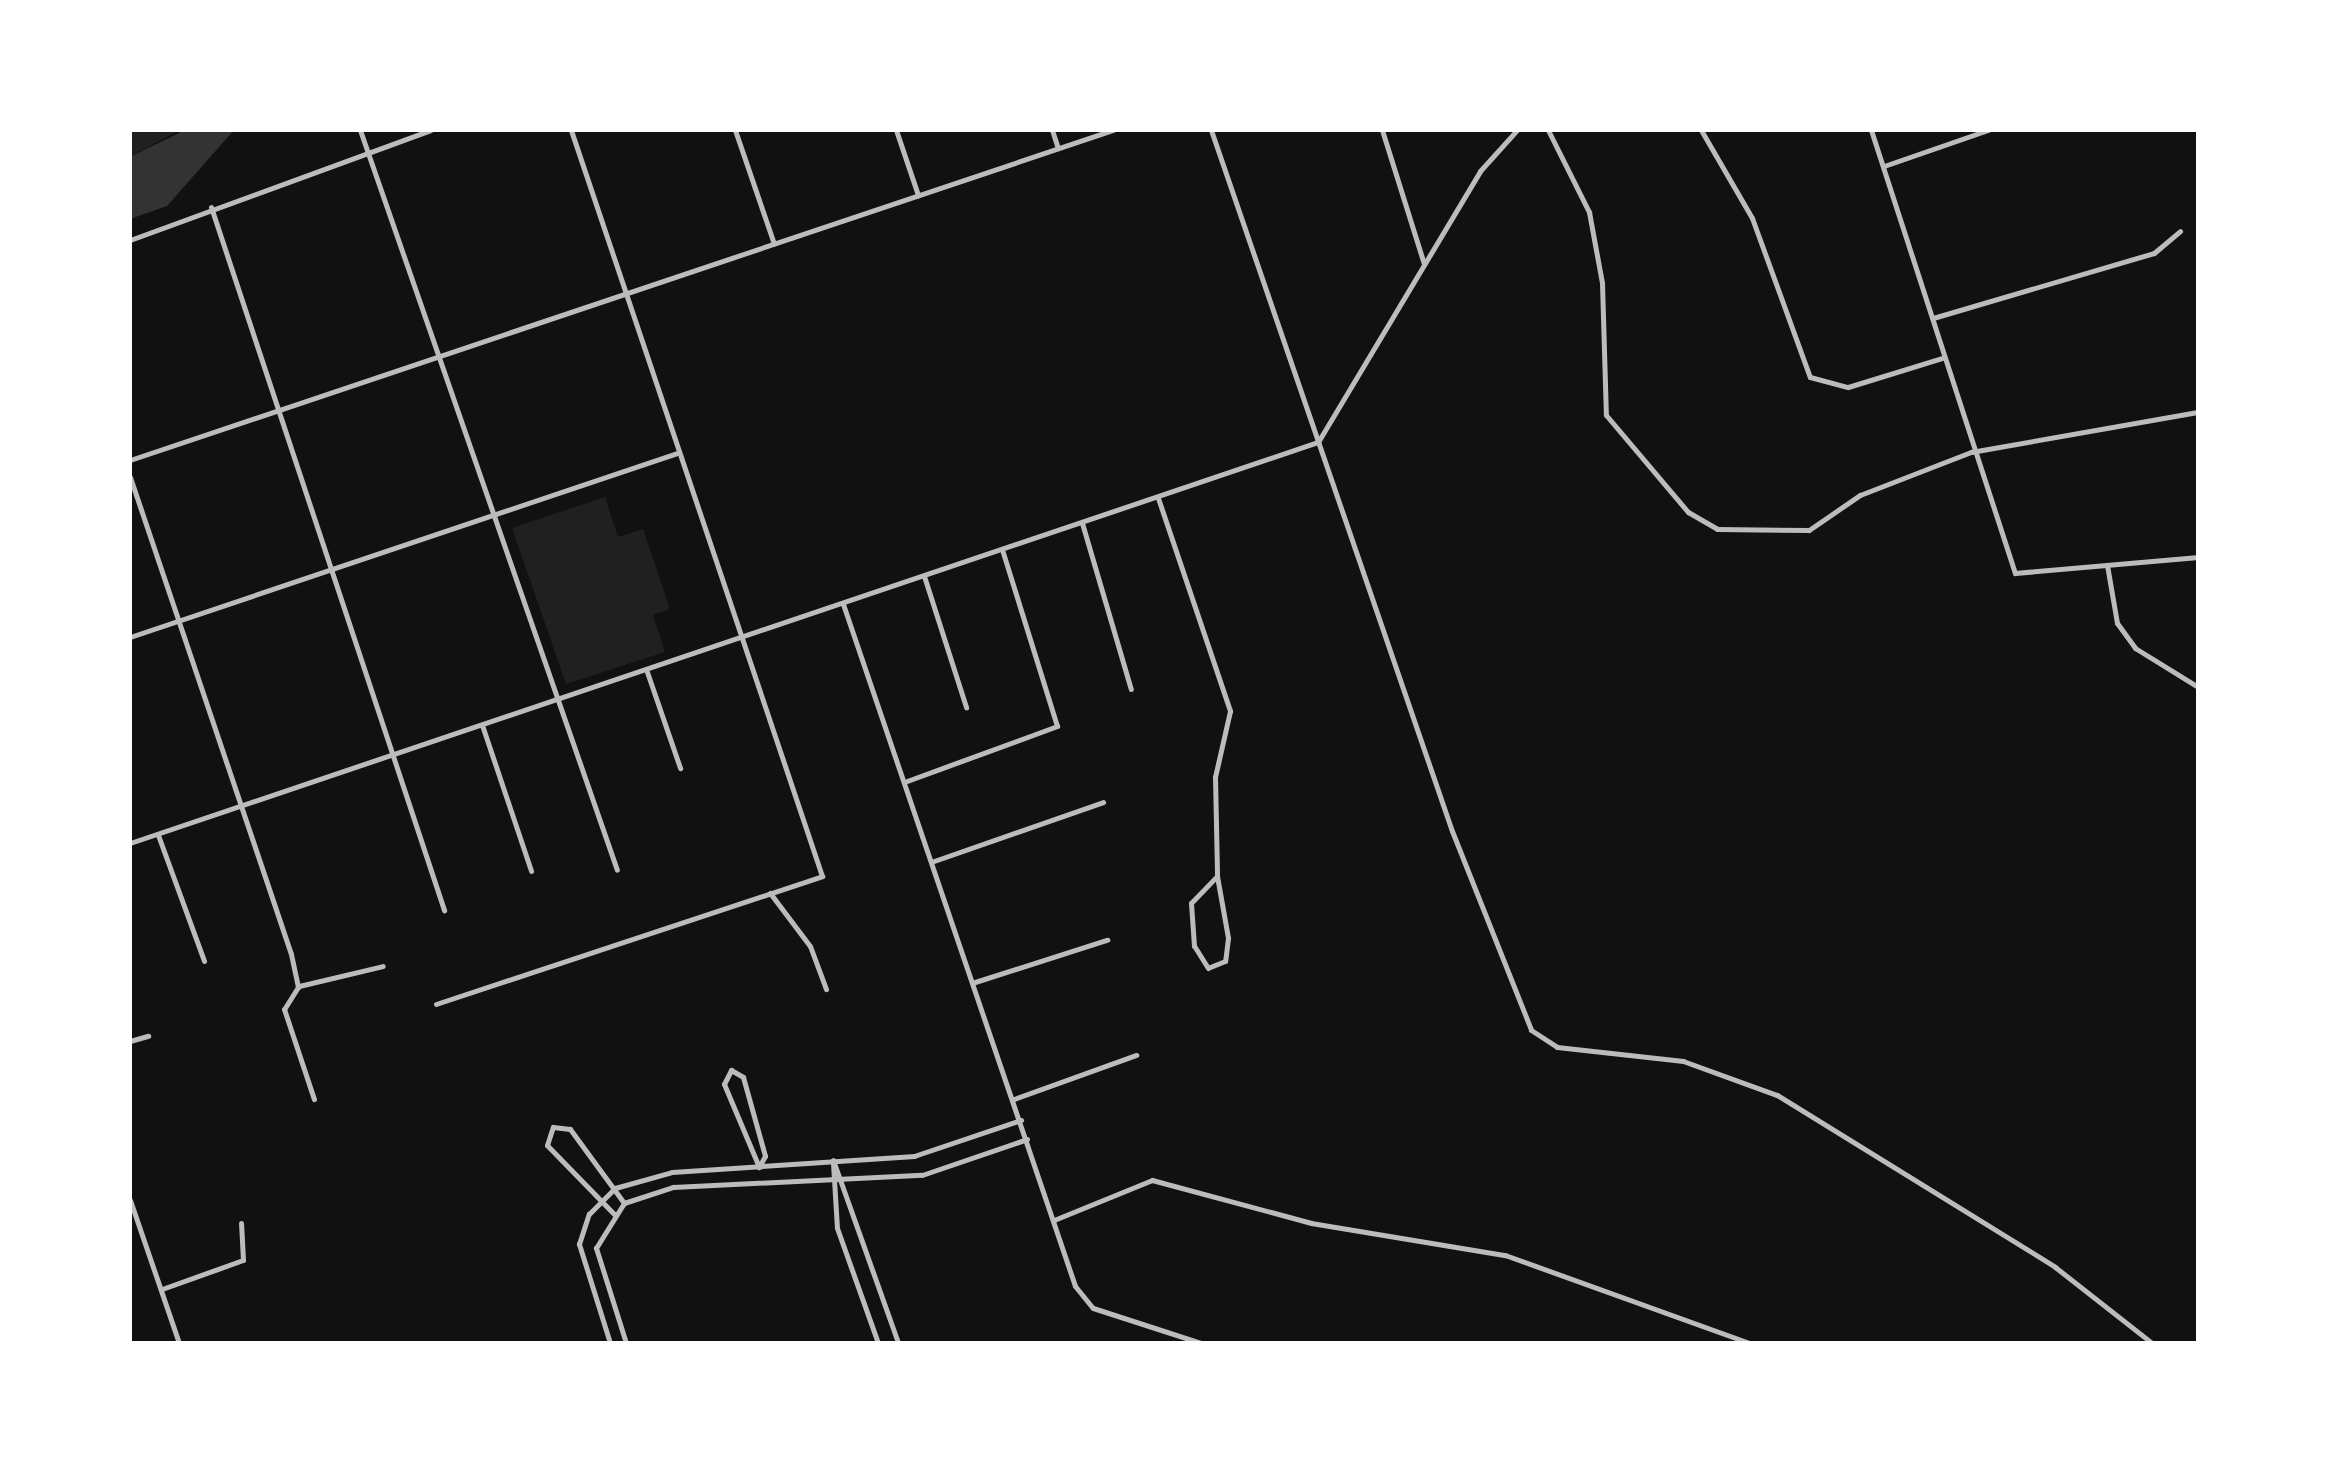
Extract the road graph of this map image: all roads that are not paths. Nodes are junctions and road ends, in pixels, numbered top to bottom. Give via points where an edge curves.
1 (360, 130) edge
2 (430, 130) edge
3 (570, 130) edge
4 (735, 130) edge
5 (896, 130) edge
6 (1052, 130) edge
7 (1113, 130) edge
8 (1212, 130) edge
9 (1382, 130) edge
10 (1516, 130) edge
11 (1548, 130) edge
12 (1700, 130) edge
13 (1871, 130) edge
14 (1988, 130) edge
15 (1058, 148) junction
16 (368, 152) junction
17 (1884, 166) junction
18 (918, 195) junction
19 (211, 207) junction
20 (2180, 231) dead end
21 (130, 240) edge
22 (774, 244) junction
23 (1424, 264) junction
24 (627, 293) junction
25 (1933, 318) junction
26 (437, 356) junction
27 (1942, 358) junction
28 (280, 410) junction
29 (2198, 412) edge
30 (1318, 442) junction
31 (677, 452) junction
32 (1971, 452) junction
33 (130, 460) edge
34 (130, 477) edge
35 (1158, 498) junction
36 (493, 518) junction
37 (1082, 523) junction
38 (1002, 549) junction
39 (2198, 557) edge
40 (2107, 565) junction
41 (334, 572) junction
42 (924, 576) junction
43 (844, 604) junction
44 (178, 621) junction
45 (130, 637) edge
46 (740, 639) junction
47 (646, 670) junction
48 (2198, 688) edge
49 (1131, 689) dead end
50 (560, 700) junction
51 (966, 707) dead end
52 (482, 725) junction
53 (394, 756) junction
54 (680, 768) dead end
55 (907, 781) junction
56 (1103, 802) dead end
57 (240, 806) junction
58 (158, 835) junction
59 (130, 844) edge
60 (934, 861) junction
61 (617, 870) dead end
62 (531, 871) dead end
63 (1218, 876) junction
64 (770, 892) junction
65 (444, 910) dead end
66 (1107, 940) dead end
67 (204, 960) dead end
68 (383, 966) dead end
69 (975, 982) junction
70 (298, 987) junction
71 (826, 989) dead end
72 (436, 1004) dead end
73 (148, 1036) dead end
74 (130, 1040) edge
75 (1136, 1055) dead end
76 (314, 1099) dead end
77 (1014, 1099) junction
78 (1021, 1120) junction
79 (1027, 1139) junction
80 (834, 1160) junction
81 (759, 1167) junction
82 (846, 1181) junction
83 (762, 1182) junction
84 (829, 1182) junction
85 (615, 1188) junction
86 (130, 1200) edge
87 (602, 1201) junction
88 (624, 1202) junction
89 (614, 1214) junction
90 (1054, 1220) junction
91 (241, 1223) dead end
92 (162, 1289) junction
93 (179, 1343) edge
94 (610, 1343) edge
95 (626, 1343) edge
96 (878, 1343) edge
97 (898, 1343) edge
98 (1201, 1343) edge
99 (1749, 1343) edge
100 (2152, 1343) edge

1 - 16 street
2 - 16 street
3 - 24 street
4 - 22 street
5 - 18 street
6 - 15 street
7 - 15 street
8 - 30 street
9 - 23 street
10 - 23 street
11 - 32 street via 1589,212 1606,415 1688,512 1718,529 1809,530 1860,495
12 - 27 street via 1752,218 1810,377 1848,387
13 - 17 street
14 - 17 street
15 - 18 street
16 - 19 street
16 - 26 street
17 - 25 street
18 - 22 street
19 - 21 street
19 - 28 street
20 - 25 street via 2154,253
22 - 24 street
23 - 30 street
24 - 26 street
24 - 31 street
25 - 27 street
26 - 28 street
26 - 36 street
27 - 32 street
28 - 33 street
28 - 41 street
29 - 32 street
30 - 35 street
30 - 100 street via 1452,831 1540,1040 1682,1061 1777,1095 2039,1256
31 - 36 street
31 - 46 street
32 - 40 street via 2015,573
34 - 44 street
35 - 37 street
35 - 63 street via 1230,711 1215,776
36 - 41 street
36 - 50 street
37 - 38 street
37 - 49 street
38 - 42 street
38 - 55 street via 1057,726
39 - 40 street
40 - 48 street via 2117,623 2135,648
41 - 44 street
41 - 53 street
42 - 43 street
42 - 51 street
43 - 46 street
43 - 55 street
44 - 45 street
44 - 57 street
46 - 47 street
46 - 64 street via 822,876
47 - 50 street
47 - 54 street
50 - 52 street
50 - 61 street
52 - 53 street
52 - 62 street
53 - 57 street
53 - 65 street
55 - 60 street
56 - 60 street
57 - 58 street
57 - 70 street
58 - 59 street
58 - 67 street
60 - 69 street
63 - 63 street via 1228,938 1225,961 1208,968 1194,946 1191,904
64 - 71 street via 810,946
64 - 72 street
66 - 69 street
68 - 70 street
69 - 77 street
70 - 76 street via 284,1009
73 - 74 street
75 - 77 street
77 - 78 street
78 - 79 street
78 - 80 street via 914,1156
79 - 82 street via 922,1174
79 - 90 street
80 - 81 street
80 - 82 street
80 - 84 street
81 - 81 street via 764,1156 743,1077 732,1070 724,1084
81 - 83 street
81 - 85 street via 647,1176
82 - 84 street
82 - 97 street
83 - 84 street
83 - 88 street via 652,1189
84 - 96 street
85 - 87 street
85 - 87 street via 570,1129 553,1127 547,1146
85 - 88 street
86 - 92 street
87 - 89 street
87 - 94 street via 579,1244
88 - 89 street
89 - 95 street via 596,1248
90 - 98 street via 1075,1286 1093,1308
90 - 99 street via 1152,1180 1311,1224 1505,1256
91 - 92 street via 243,1260
92 - 93 street

